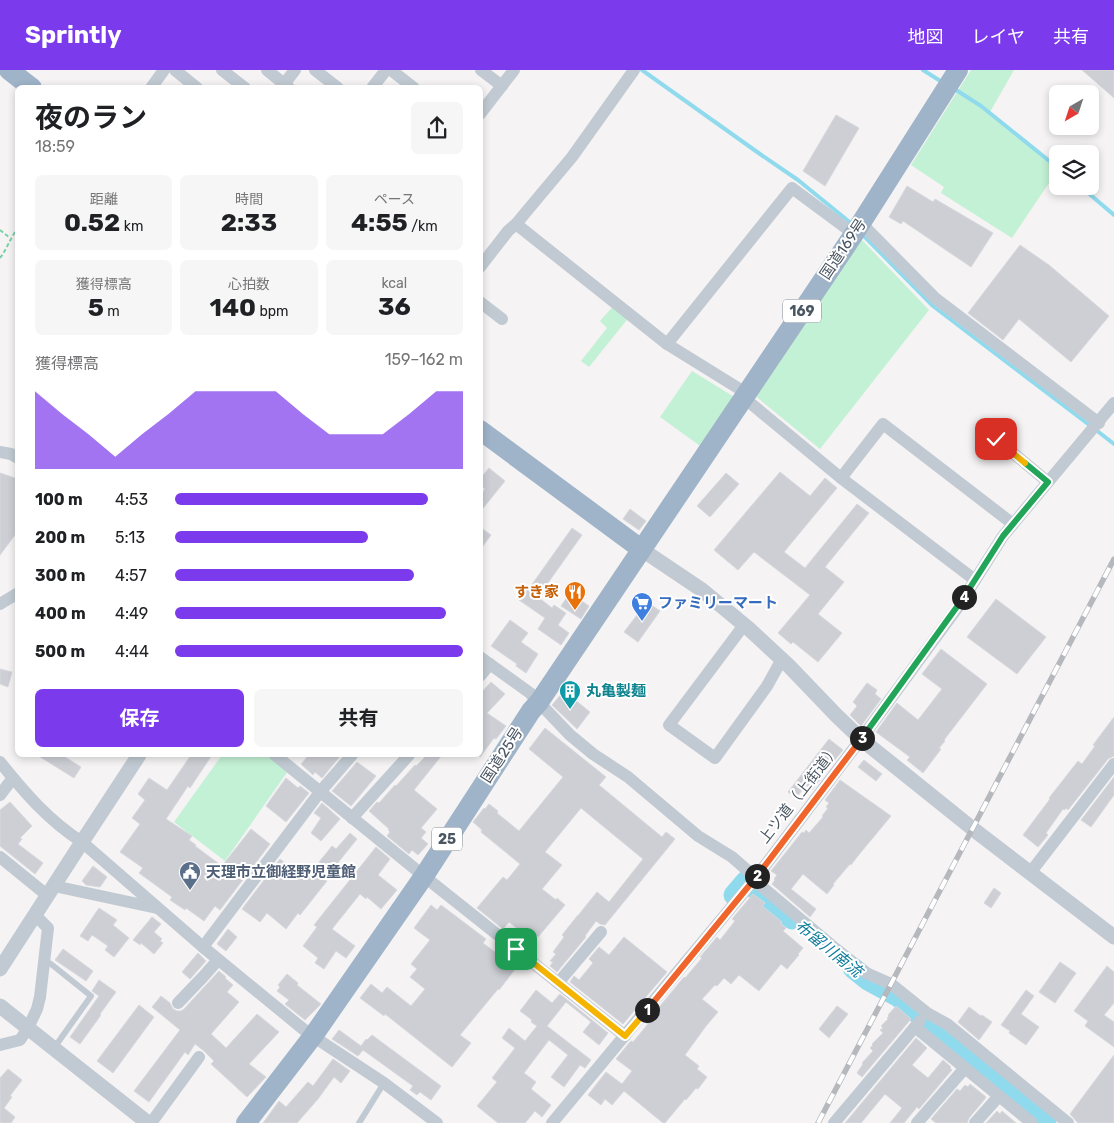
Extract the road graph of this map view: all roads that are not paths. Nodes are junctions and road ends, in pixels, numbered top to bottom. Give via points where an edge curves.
1 (9, 70) edge
2 (164, 70) edge
3 (175, 70) edge
4 (222, 70) edge
5 (267, 70) edge
6 (295, 70) edge
7 (315, 70) edge
8 (481, 70) edge
9 (514, 70) edge
10 (634, 70) edge
11 (958, 70) edge
12 (384, 71) edge
13 (28, 85) edge
14 (153, 85) edge
15 (193, 85) edge
16 (241, 85) edge
17 (284, 85) edge
18 (286, 85) edge
19 (334, 85) edge
20 (374, 85) edge
21 (409, 85) edge
22 (502, 86) junction
23 (483, 110) edge
24 (516, 224) junction
25 (857, 228) junction
26 (483, 263) edge
27 (483, 304) edge
28 (502, 319) dead end
29 (666, 344) junction
30 (745, 395) junction
31 (1114, 404) edge
32 (1099, 422) junction
33 (483, 432) edge
34 (996, 439) dead end
35 (0, 452) edge
36 (15, 456) edge
37 (841, 478) junction
38 (1048, 482) junction
39 (1014, 524) junction
40 (641, 549) junction
41 (975, 580) junction
42 (15, 595) edge
43 (0, 604) edge
44 (744, 625) junction
45 (485, 660) edge
46 (782, 660) junction
47 (539, 702) junction
48 (861, 740) junction
49 (138, 757) edge
50 (277, 757) edge
51 (350, 757) edge
52 (407, 757) edge
53 (0, 762) edge
54 (1114, 764) edge
55 (13, 778) junction
56 (320, 792) junction
57 (0, 796) edge
58 (352, 818) junction
59 (82, 842) junction
60 (0, 857) edge
61 (1030, 873) junction
62 (424, 876) junction
63 (754, 878) junction
64 (51, 891) junction
65 (159, 909) junction
66 (36, 915) junction
67 (600, 932) dead end
68 (1114, 937) edge
69 (203, 947) junction
70 (218, 960) junction
71 (44, 961) junction
72 (0, 969) edge
73 (558, 983) junction
74 (178, 1003) dead end
75 (0, 1006) edge
76 (926, 1013) junction
77 (915, 1027) junction
78 (28, 1028) junction
79 (313, 1036) junction
80 (625, 1036) junction
81 (0, 1045) edge
82 (54, 1048) junction
83 (199, 1057) dead end
84 (964, 1068) junction
85 (384, 1083) junction
86 (999, 1096) junction
87 (149, 1123) edge
88 (246, 1123) edge
89 (359, 1123) edge
90 (437, 1123) edge
91 (552, 1123) edge
92 (834, 1123) edge
93 (917, 1123) edge
94 (975, 1123) edge
95 (1032, 1123) edge
96 (1068, 1123) edge

1 - 13 highway
2 - 14 street
3 - 15 street
4 - 16 street
5 - 17 street
6 - 18 street
7 - 19 street
8 - 22 street
9 - 22 street
10 - 24 street via 572,157
11 - 25 highway, 国道169号 / 169
12 - 20 street
12 - 21 street
22 - 23 street
24 - 26 street
24 - 29 street
25 - 29 street via 792,188
25 - 30 highway, 国道169号 / 169
25 - 32 street via 936,298
27 - 28 street
29 - 30 street
30 - 37 street
30 - 40 highway, 国道169号 / 169
31 - 32 street, 上ツ道（上街道）
32 - 38 street, 上ツ道（上街道）
33 - 40 highway
34 - 38 street
35 - 36 street
37 - 39 street via 882,424
37 - 41 street
38 - 39 street, 上ツ道（上街道）
39 - 41 street, 上ツ道（上街道）
40 - 44 street via 702,590
40 - 47 highway, 国道25号 / 25
41 - 48 street, 上ツ道（上街道）
42 - 43 street
44 - 46 street
44 - 46 street via 669,725 715,758
45 - 47 street
46 - 48 street
47 - 62 highway, 国道25号 / 25
47 - 63 street via 593,754 628,777 698,836 732,857
48 - 61 street
48 - 63 street, 上ツ道（上街道）
49 - 59 street
50 - 56 street
51 - 56 street
52 - 58 street
53 - 55 street
54 - 61 street
55 - 57 street
55 - 59 street via 60,826
56 - 58 street
56 - 69 street
58 - 62 street
59 - 64 street
59 - 65 street
60 - 64 street
61 - 68 street
62 - 73 street
62 - 79 highway, 国道25号 / 25
63 - 76 street via 866,973 891,984
63 - 80 street, 上ツ道（上街道）
64 - 65 street
64 - 66 street
65 - 69 street
66 - 71 street via 48,928
66 - 72 street
67 - 73 street
69 - 70 street
70 - 74 street
70 - 79 street
71 - 78 street via 40,997
71 - 82 lane via 90,996
73 - 80 street
75 - 78 street
76 - 77 street
76 - 96 street via 947,1024
77 - 84 street
77 - 92 street
78 - 81 street via 20,1040
78 - 82 street
79 - 85 street
79 - 88 highway, 国道25号 / 25
80 - 91 street, 上ツ道（上街道）
82 - 87 street
83 - 87 street
84 - 86 street
84 - 93 street
85 - 89 lane
85 - 90 street
86 - 94 street
86 - 95 street

